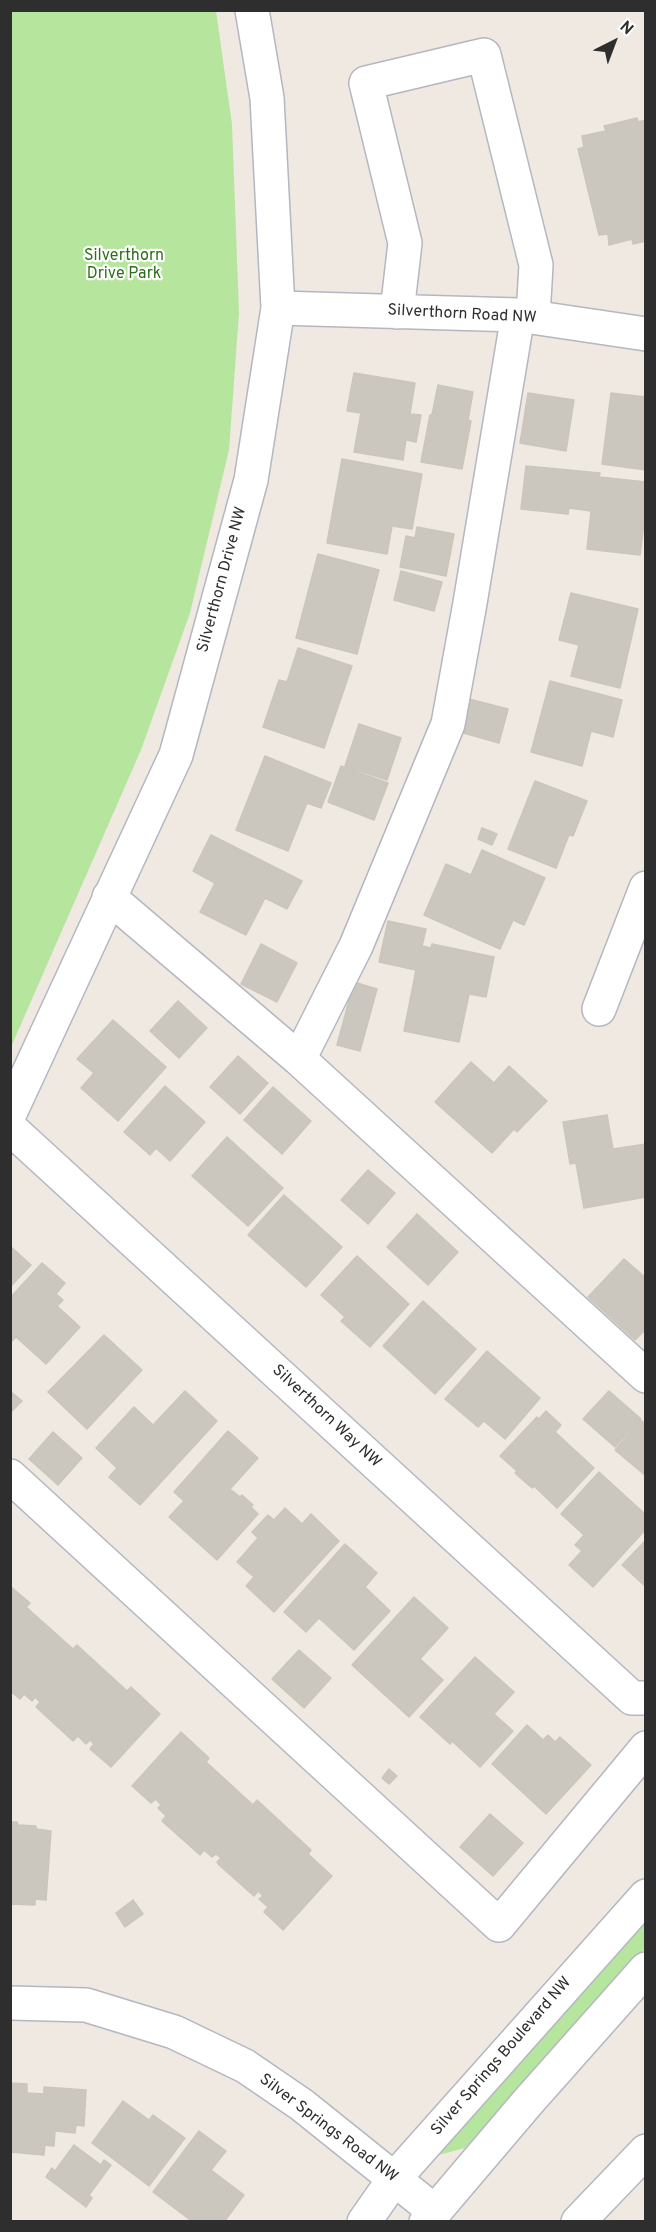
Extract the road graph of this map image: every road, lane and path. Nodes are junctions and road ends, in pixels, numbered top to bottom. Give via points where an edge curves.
1 (252, 10) edge
2 (278, 308) junction
3 (397, 312) junction
4 (526, 316) junction
5 (645, 334) edge
6 (645, 888) edge
7 (109, 897) junction
8 (599, 1009) dead end
9 (299, 1059) junction
10 (10, 1113) edge
11 (10, 1128) edge
12 (644, 1373) edge
13 (10, 1476) edge
14 (645, 1698) edge
15 (645, 1748) edge
16 (645, 1896) edge
17 (645, 1969) edge
18 (10, 2002) edge
19 (642, 2162) edge
20 (394, 2179) junction
21 (430, 2216) edge
22 (364, 2222) edge
23 (578, 2222) edge

1 - 2 street, Silverthorn Drive NW via 267,98
2 - 3 street, Silverthorn Road NW
2 - 7 street, Silverthorn Drive NW via 251,480 176,754
3 - 4 street, Silverthorn Road NW
3 - 4 street via 405,243 366,83 484,55 536,266
4 - 5 street, Silverthorn Road NW
4 - 9 street via 448,724 356,946
6 - 8 street
7 - 9 street
7 - 10 street, Silverthorn Drive NW
9 - 12 street
11 - 14 street, Silverthorn Way NW via 632,1698
13 - 15 street via 500,1925
16 - 20 street, Silver Springs Boulevard NW
17 - 21 street
18 - 20 street, Silver Springs Road NW via 86,2005 174,2032 244,2067 302,2105
19 - 23 street
20 - 21 street, Silver Springs Road NW
20 - 22 street, Silver Springs Boulevard NW

